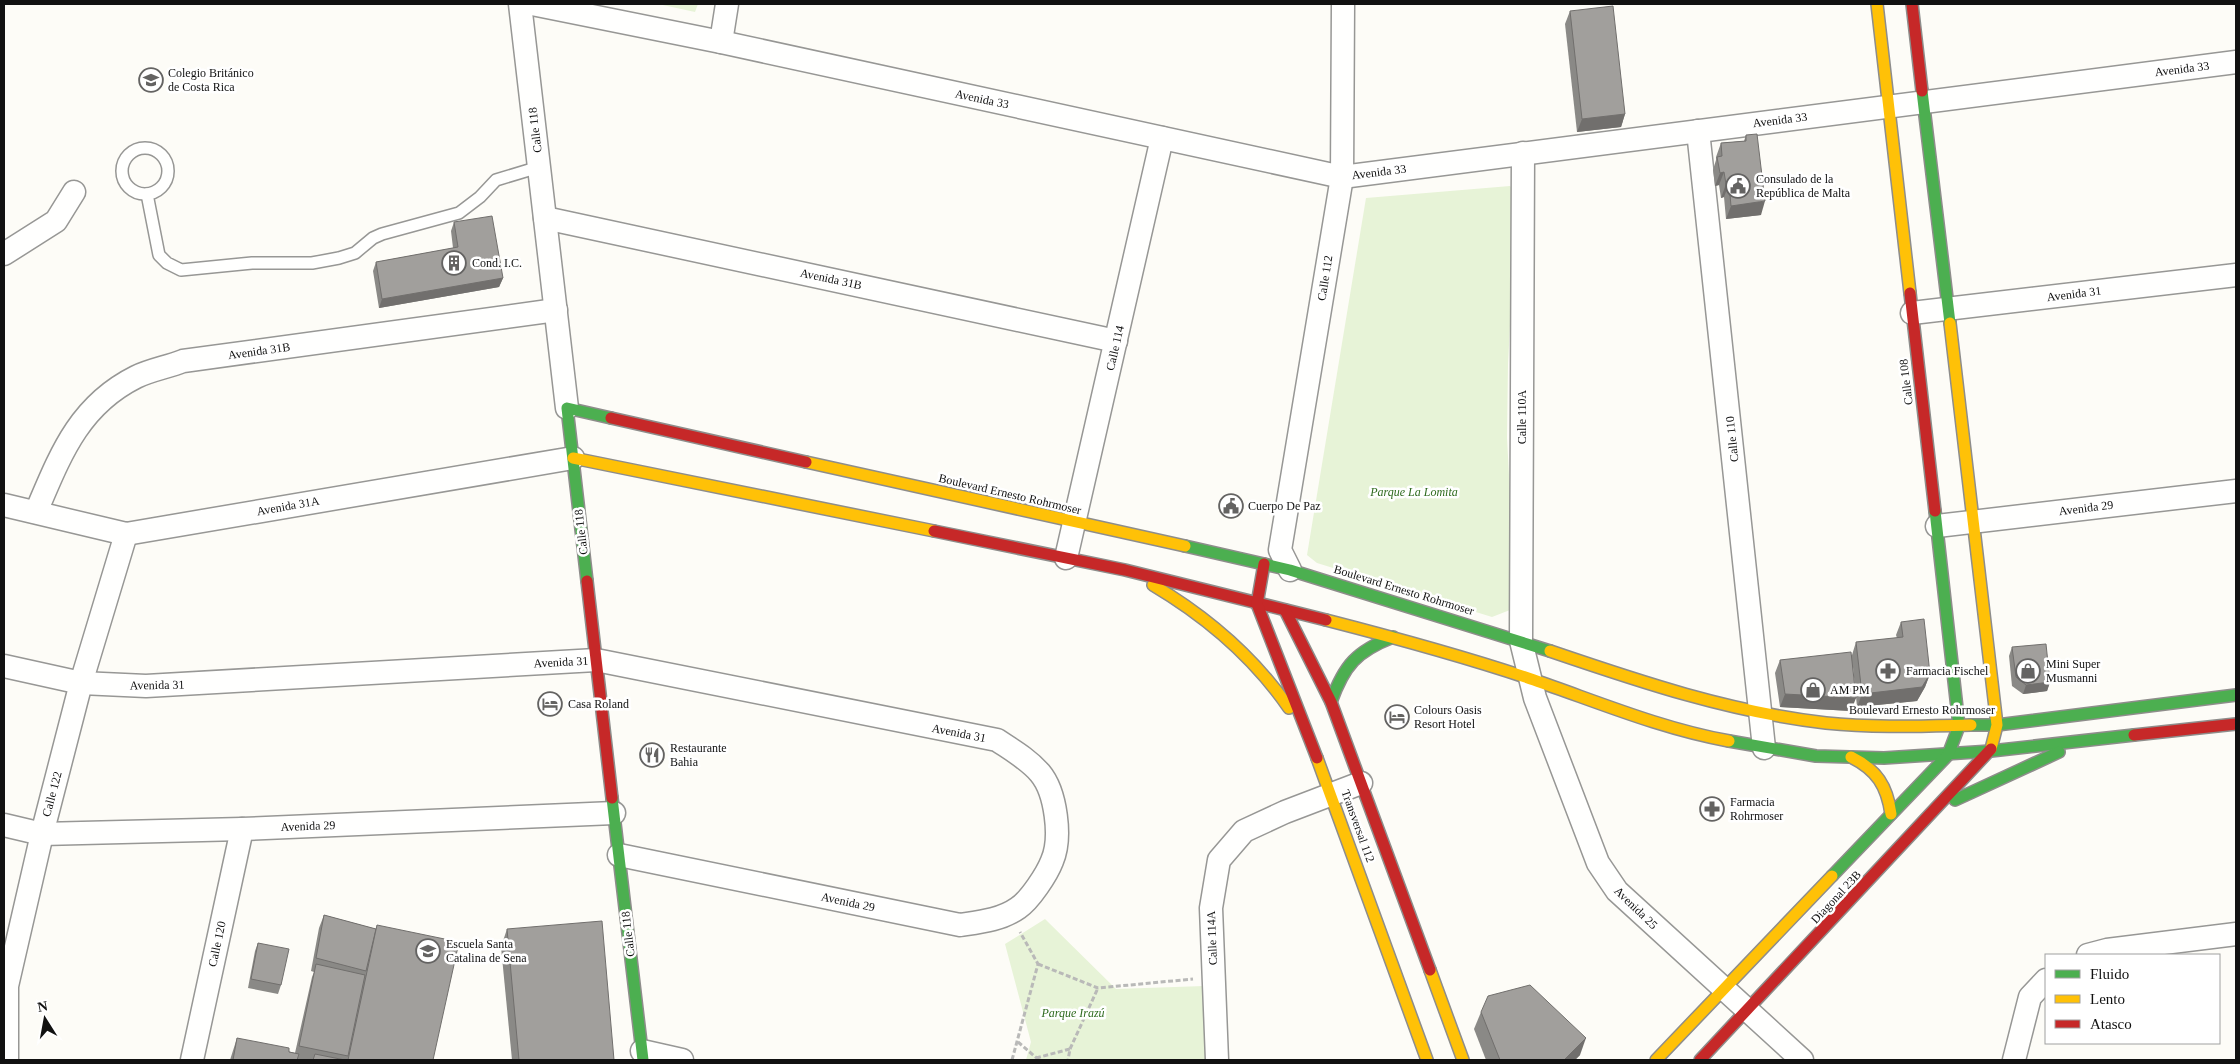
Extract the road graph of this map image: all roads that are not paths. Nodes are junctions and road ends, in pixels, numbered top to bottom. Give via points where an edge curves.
1 (520, 4) edge
2 (532, 4) edge
3 (728, 4) edge
4 (1343, 4) edge
5 (1877, 4) edge
6 (1912, 4) edge
7 (721, 42) junction
8 (2236, 62) edge
9 (1924, 101) junction
10 (1889, 106) junction
11 (1698, 131) junction
12 (1162, 138) junction
13 (1524, 153) junction
14 (539, 167) junction
15 (1342, 177) junction
16 (74, 192) dead end
17 (147, 194) junction
18 (545, 218) junction
19 (4, 254) edge
20 (2236, 275) edge
21 (556, 310) junction
22 (1948, 310) junction
23 (1912, 313) junction
24 (1116, 341) junction
25 (567, 408) junction
26 (573, 458) junction
27 (2236, 491) edge
28 (4, 505) edge
29 (36, 512) junction
30 (1973, 521) junction
31 (1076, 523) junction
32 (1937, 526) junction
33 (126, 534) junction
34 (1272, 557) junction
35 (1066, 558) junction
36 (1126, 570) junction
37 (1289, 574) joint
38 (1287, 594) dead end
39 (1257, 604) junction
40 (1285, 610) junction
41 (1393, 637) junction
42 (1521, 641) junction
43 (596, 660) junction
44 (4, 666) edge
45 (1531, 679) junction
46 (81, 683) junction
47 (2236, 695) edge
48 (1331, 702) junction
49 (1761, 713) junction
50 (2236, 724) edge
51 (1997, 725) junction
52 (1959, 726) junction
53 (2088, 740) junction
54 (1313, 746) junction
55 (1764, 748) junction
56 (1991, 751) junction
57 (1948, 755) junction
58 (1851, 757) junction
59 (1361, 783) junction
60 (1331, 794) junction
61 (1938, 808) junction
62 (614, 813) junction
63 (1890, 814) junction
64 (4, 825) edge
65 (242, 828) junction
66 (42, 834) junction
67 (619, 855) junction
68 (1053, 861) joint
69 (2236, 934) edge
70 (2092, 954) edge
71 (2045, 981) edge
72 (5, 986) edge
73 (1723, 989) junction
74 (1748, 1011) junction
75 (642, 1056) edge
76 (7, 1060) edge
77 (192, 1060) edge
78 (682, 1060) edge
79 (1217, 1060) edge
80 (1427, 1060) edge
81 (1463, 1060) edge
82 (1656, 1060) edge
83 (1700, 1060) edge
84 (1802, 1060) edge
85 (2014, 1060) edge

1 - 14 street, Calle 118
2 - 7 street, Avenida 33
3 - 7 street
4 - 15 street, Calle 112
5 - 10 street, Calle 108
6 - 9 street
7 - 12 street, Avenida 33
8 - 9 street, Avenida 33
9 - 10 street, Avenida 33
9 - 22 street
10 - 11 street, Avenida 33
10 - 23 street, Calle 108
11 - 13 street, Avenida 33
11 - 49 street, Calle 110
12 - 15 street, Avenida 33
12 - 24 street, Calle 114
13 - 15 street, Avenida 33
13 - 42 street, Calle 110A
14 - 17 lane via 496,180 459,213 382,234 355,253 312,263 252,263 181,270 159,255
14 - 18 street, Calle 118
15 - 34 street, Calle 112
16 - 19 street via 56,220
17 - 17 lane via 155,192 167,179 166,162 155,150 138,149 125,159 122,176 131,190
18 - 21 street, Calle 118
18 - 24 street, Avenida 31B
20 - 22 street, Avenida 31
21 - 25 street, Calle 118
21 - 29 street, Avenida 31B via 183,362 136,377 94,406 64,446
22 - 23 street, Avenida 31
22 - 30 street
23 - 32 street, Calle 108
24 - 31 street, Calle 114
25 - 26 street, Calle 118
25 - 31 street, Boulevard Ernesto Rohrmoser
26 - 33 street, Avenida 31A
26 - 35 street
26 - 43 street, Calle 118
27 - 30 street, Avenida 29
28 - 29 street, Avenida 31A
29 - 33 street, Avenida 31A
30 - 32 street, Avenida 29
30 - 51 street
31 - 34 street, Boulevard Ernesto Rohrmoser
31 - 35 street, Calle 114
32 - 52 street, Calle 108
33 - 46 street, Calle 122
34 - 37 street
34 - 39 street, Calle 112
35 - 36 street
36 - 39 street
36 - 54 street via 1171,595 1214,626 1252,662 1280,696
37 - 42 street, Boulevard Ernesto Rohrmoser
38 - 40 street
39 - 40 street
39 - 54 street, Transversal 112
40 - 41 street
40 - 48 street, Transversal 112
41 - 45 street
41 - 48 street via 1370,645 1352,660 1338,680
42 - 45 street, Calle 110A
42 - 49 street, Boulevard Ernesto Rohrmoser via 1652,686
43 - 46 street, Avenida 31 via 146,686
43 - 62 street, Calle 118
43 - 68 street, Avenida 31 via 997,740 1023,756 1041,774 1054,801 1057,835
44 - 46 street, Avenida 31
45 - 55 street via 1712,738
45 - 73 street, Avenida 25 via 1534,698 1598,863 1617,891
46 - 66 street, Calle 122
47 - 51 street, Boulevard Ernesto Rohrmoser
48 - 59 street, Transversal 112
49 - 52 street, Boulevard Ernesto Rohrmoser via 1836,723
49 - 55 street, Calle 110
50 - 53 street
51 - 52 street, Boulevard Ernesto Rohrmoser
51 - 56 street
52 - 57 street, Calle 108
53 - 56 street
53 - 61 street
54 - 60 street, Transversal 112
55 - 58 street via 1816,756
56 - 57 street
56 - 61 street, Diagonal 23B
57 - 58 street
57 - 63 street, Diagonal 23B
58 - 63 street via 1868,765 1881,778 1889,796
59 - 60 street, Calle 114A
59 - 81 street, Transversal 112
60 - 79 street, Calle 114A via 1244,832 1219,860 1211,908
60 - 80 street, Transversal 112
61 - 74 street, Diagonal 23B
62 - 65 street, Avenida 29
62 - 67 street, Calle 118
63 - 73 street, Diagonal 23B
64 - 66 street, Avenida 29
65 - 66 street, Avenida 29
65 - 77 street, Calle 120
66 - 72 street, Calle 122
67 - 68 street, Avenida 29 via 960,925 991,921 1019,908
67 - 75 street, Calle 118
69 - 70 street
71 - 85 street via 2030,997
72 - 76 street, Calle 122
73 - 74 street, Avenida 25
73 - 82 street, Diagonal 23B
74 - 83 street, Diagonal 23B
74 - 84 street, Avenida 25
75 - 78 street

